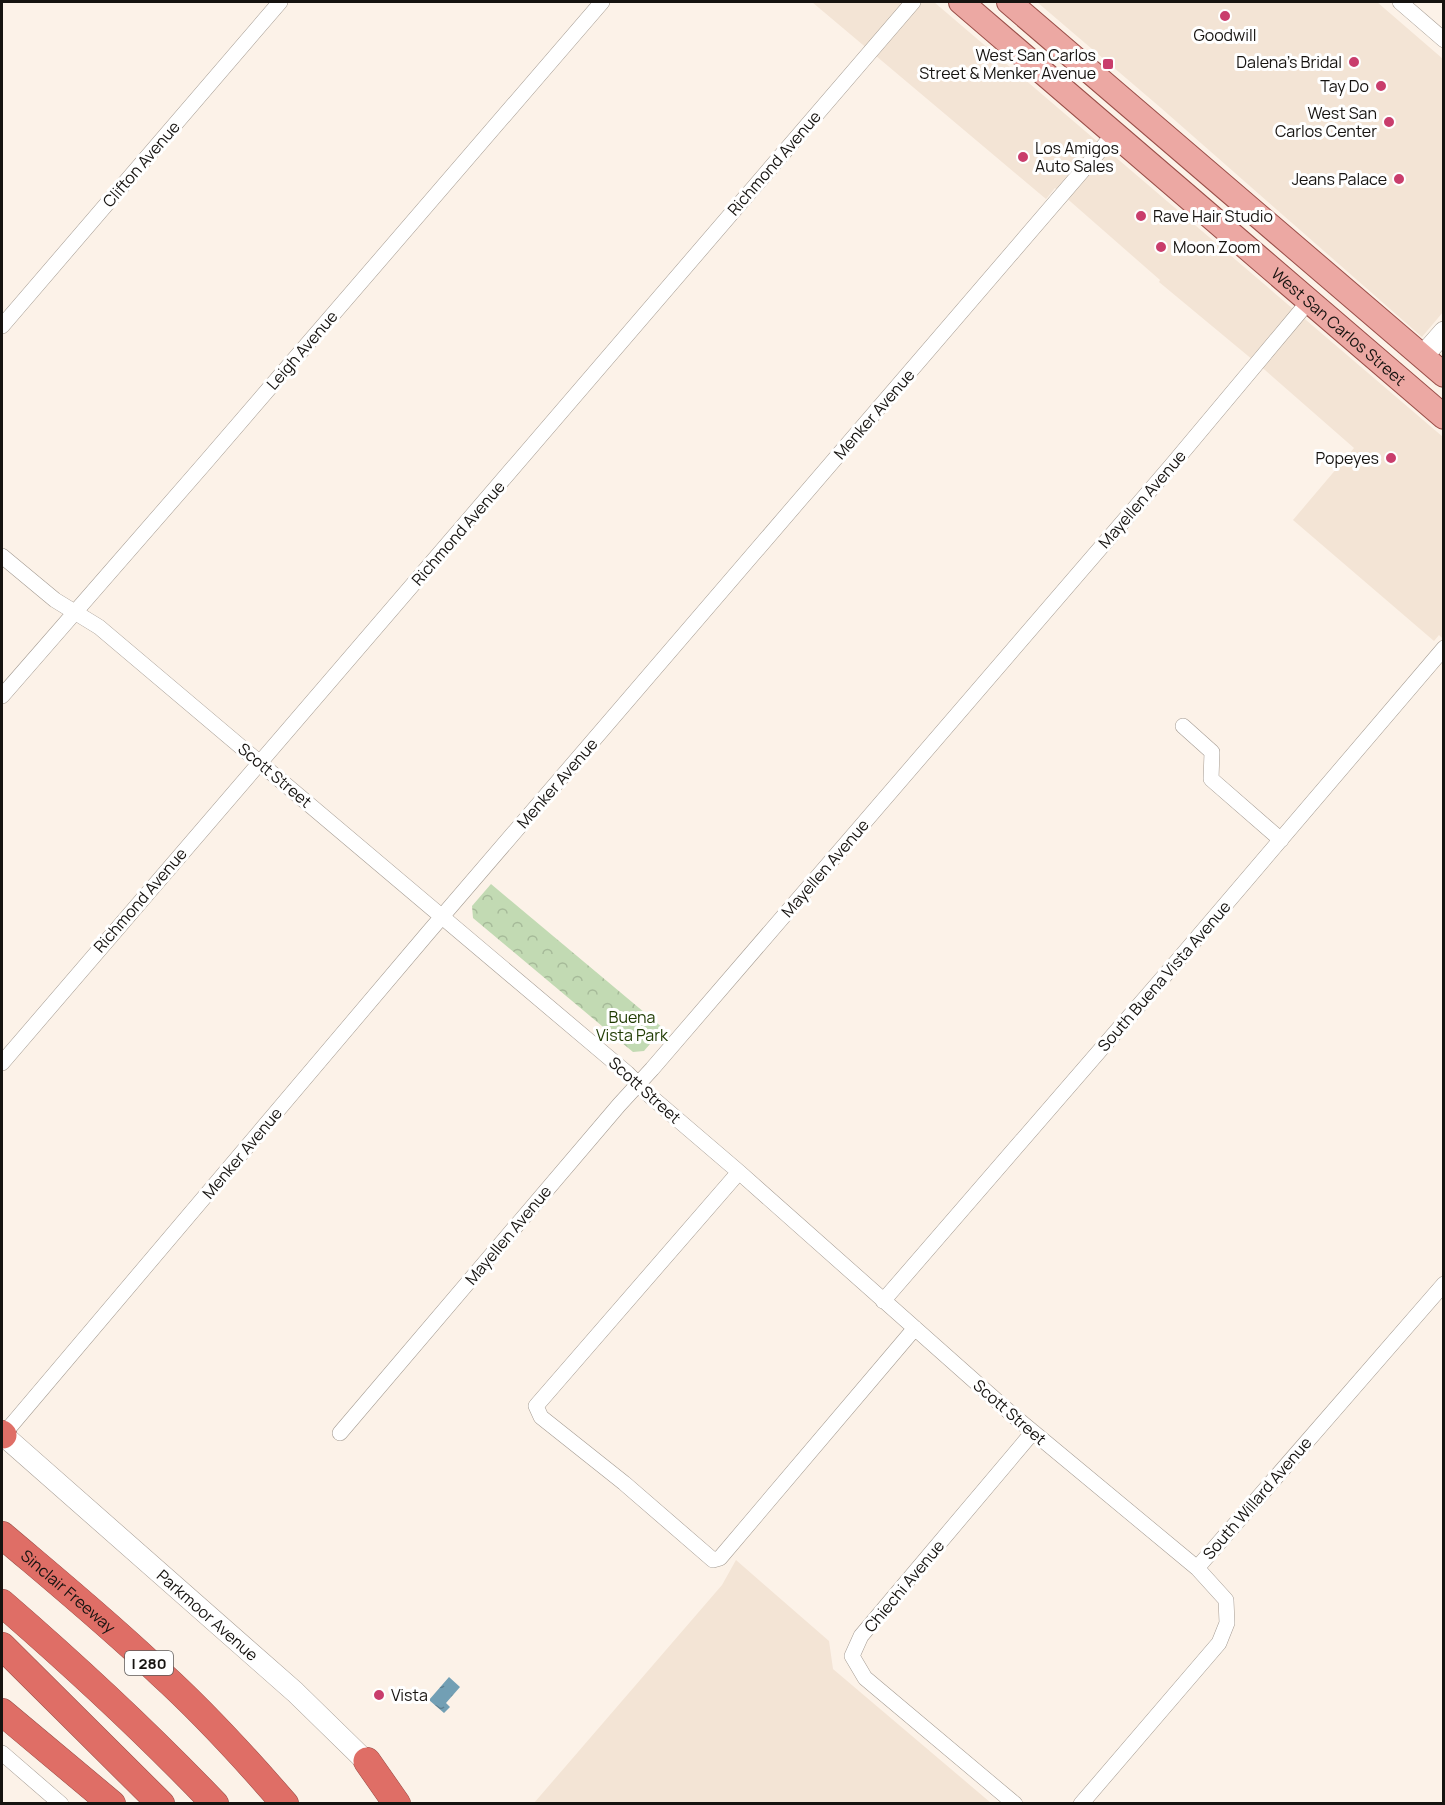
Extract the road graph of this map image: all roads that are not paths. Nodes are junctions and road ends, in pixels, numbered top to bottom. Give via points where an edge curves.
1 (280, 2) edge
2 (602, 2) edge
3 (913, 2) edge
4 (961, 2) edge
5 (1009, 2) edge
6 (1400, 2) edge
7 (1443, 40) edge
8 (1009, 43) junction
9 (1137, 111) junction
10 (1114, 134) junction
11 (1310, 301) junction
12 (2, 326) edge
13 (1443, 332) edge
14 (1422, 357) junction
15 (1443, 375) edge
16 (1443, 417) edge
17 (2, 556) edge
18 (74, 612) junction
19 (1443, 648) edge
20 (2, 696) edge
21 (1183, 726) dead end
22 (259, 761) junction
23 (1281, 840) junction
24 (442, 916) junction
25 (2, 1063) edge
26 (638, 1084) junction
27 (739, 1172) junction
28 (1443, 1284) edge
29 (883, 1301) junction
30 (915, 1328) junction
31 (1033, 1432) junction
32 (340, 1433) dead end
33 (2, 1434) edge
34 (2, 1535) edge
35 (1197, 1568) junction
36 (2, 1603) edge
37 (2, 1646) edge
38 (2, 1712) edge
39 (2, 1753) edge
40 (367, 1761) junction
41 (62, 1803) edge
42 (112, 1803) edge
43 (161, 1803) edge
44 (215, 1803) edge
45 (285, 1803) edge
46 (397, 1803) edge
47 (408, 1803) edge
48 (1015, 1803) edge
49 (1081, 1803) edge

1 - 12 street, Clifton Avenue
2 - 18 street, Leigh Avenue
3 - 22 street, Richmond Avenue
4 - 8 main road, West San Carlos Street
5 - 9 main road, West San Carlos Street
6 - 7 street
8 - 9 main road via 1058,67 1112,113 1125,117
8 - 10 main road, West San Carlos Street
9 - 14 main road, West San Carlos Street
10 - 11 main road, West San Carlos Street
10 - 24 street, Menker Avenue
11 - 16 main road, West San Carlos Street
11 - 26 street, Mayellen Avenue
13 - 14 street
14 - 15 main road, West San Carlos Street
17 - 18 street, Scott Street
18 - 20 street, Leigh Avenue
18 - 22 street, Scott Street via 99,627
19 - 23 street, South Buena Vista Avenue
21 - 23 street via 1212,752 1211,779
22 - 24 street, Scott Street
22 - 25 street, Richmond Avenue
23 - 29 street, South Buena Vista Avenue
24 - 26 street, Scott Street
24 - 33 street, Menker Avenue
26 - 27 street, Scott Street
26 - 32 street, Mayellen Avenue
27 - 29 street, Scott Street
27 - 30 street via 536,1406 541,1417 713,1560 720,1558
28 - 35 street, South Willard Avenue
29 - 30 street, Scott Street
30 - 31 street, Scott Street
31 - 35 street, Scott Street
31 - 48 street, Chiechi Avenue via 861,1636 852,1656 865,1678
33 - 40 street, Parkmoor Avenue via 295,1692
34 - 45 highway, Sinclair Freeway / I 280 via 162,1675
35 - 49 street, South Willard Avenue via 1226,1600 1227,1623 1219,1643
36 - 44 highway via 124,1712
37 - 43 highway
38 - 42 highway
39 - 41 street
40 - 46 highway
40 - 47 street, Parkmoor Avenue

